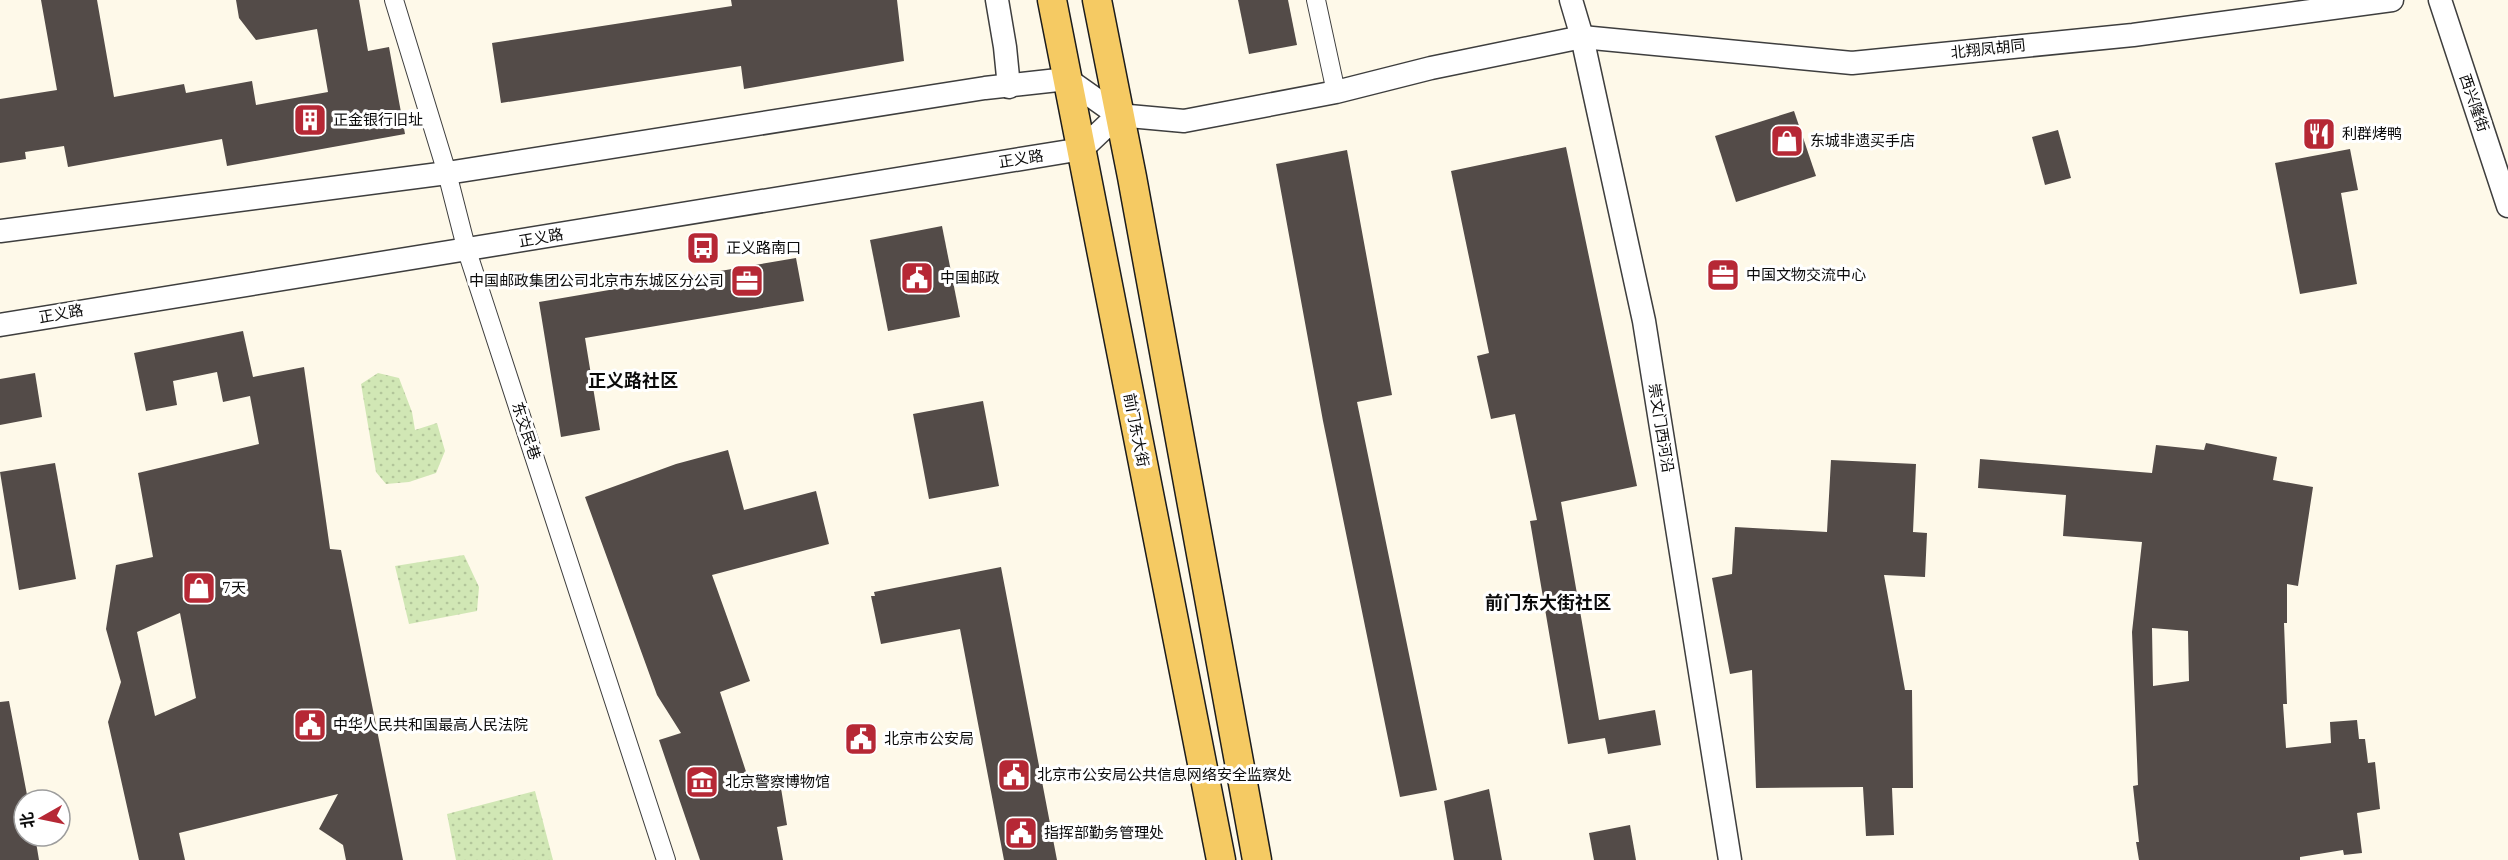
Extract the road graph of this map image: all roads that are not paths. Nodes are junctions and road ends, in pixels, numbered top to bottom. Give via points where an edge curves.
1 (394, 0) edge
2 (997, 0) edge
3 (1052, 0) edge
4 (1097, 0) edge
5 (1316, 0) edge
6 (1571, 0) edge
7 (2392, 0) edge
8 (2440, 0) edge
9 (1582, 37) junction
10 (1067, 80) junction
11 (1009, 87) junction
12 (1336, 92) junction
13 (1118, 115) junction
14 (1082, 148) junction
15 (447, 173) junction
16 (2508, 206) edge
17 (0, 231) edge
18 (467, 250) junction
19 (0, 325) edge
20 (666, 860) edge
21 (1221, 860) edge
22 (1257, 860) edge
23 (1730, 860) edge

1 - 15 street, 东交民巷
2 - 11 street
3 - 10 main road, 前门东大街
4 - 13 main road
5 - 12 street
6 - 9 street, 崇文门西河沿
7 - 9 street, 北翔凤胡同 via 2133,35 1852,63
8 - 16 street, 西兴隆街
9 - 12 street, 北翔凤胡同
9 - 23 street, 崇文门西河沿 via 1644,321
10 - 11 street
10 - 13 street
10 - 14 main road, 前门东大街
11 - 15 street
12 - 13 street, 北翔凤胡同 via 1184,121
13 - 14 street
13 - 22 main road
14 - 18 street, 正义路
14 - 21 main road, 前门东大街
15 - 17 street
15 - 18 street, 东交民巷
18 - 19 street, 正义路
18 - 20 street, 东交民巷

